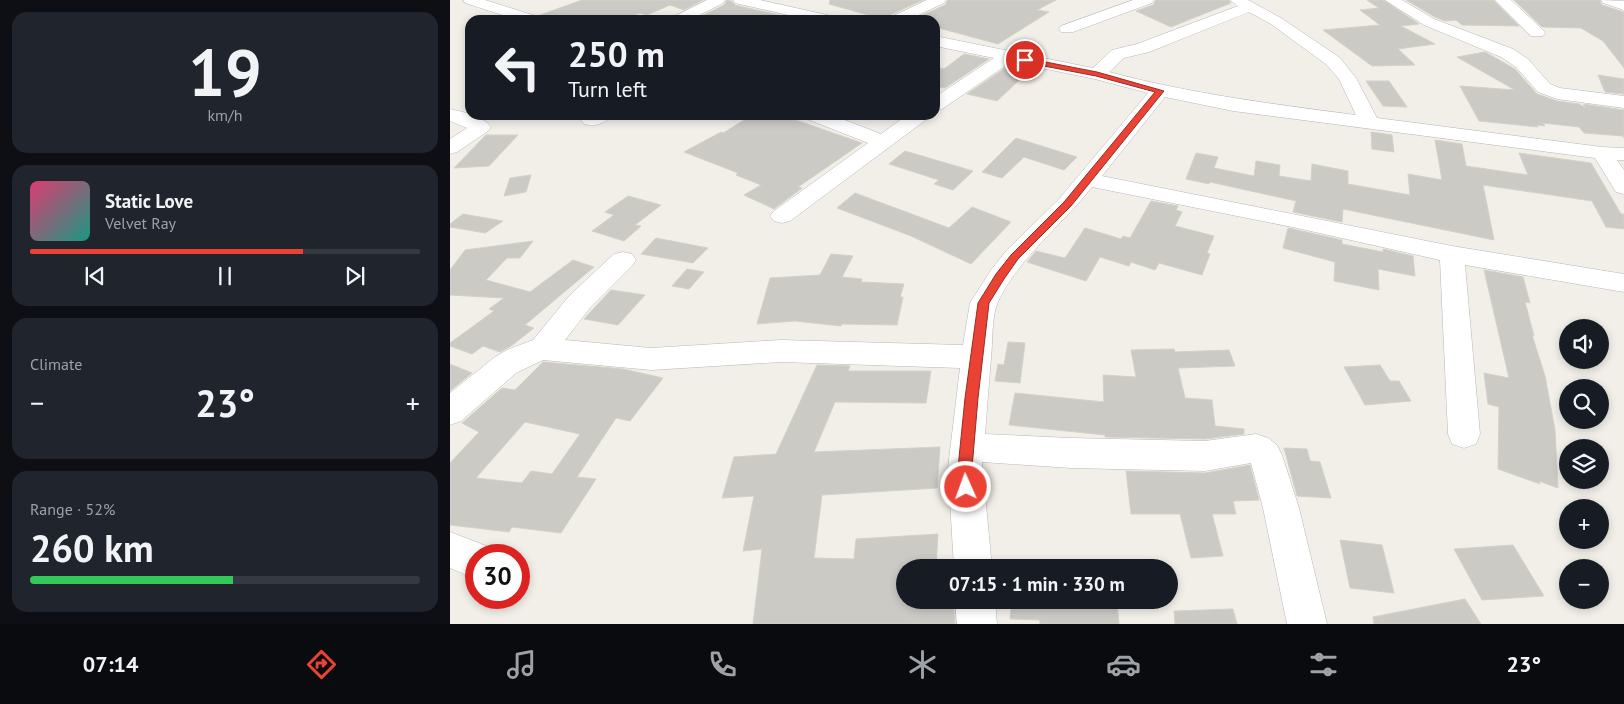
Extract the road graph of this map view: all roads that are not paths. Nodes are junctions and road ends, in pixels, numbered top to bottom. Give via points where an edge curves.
1 (470, 0) edge
2 (718, 0) edge
3 (740, 0) edge
4 (939, 0) edge
5 (1147, 0) edge
6 (1392, 0) edge
7 (1502, 0) edge
8 (1243, 4) edge
9 (518, 15) edge
10 (688, 15) edge
11 (808, 15) edge
12 (907, 15) edge
13 (1067, 29) dead end
14 (1538, 33) dead end
15 (940, 42) edge
16 (1007, 57) junction
17 (1097, 74) junction
18 (1160, 91) junction
19 (940, 102) edge
20 (1624, 102) edge
21 (450, 115) edge
22 (465, 119) edge
23 (469, 120) edge
24 (827, 120) edge
25 (913, 120) edge
26 (1369, 121) junction
27 (883, 142) junction
28 (450, 148) edge
29 (1602, 153) junction
30 (1624, 154) edge
31 (1088, 180) junction
32 (1624, 187) edge
33 (782, 216) dead end
34 (1452, 254) junction
35 (623, 260) dead end
36 (1624, 283) edge
37 (543, 349) junction
38 (977, 356) junction
39 (450, 412) edge
40 (1464, 434) dead end
41 (967, 447) junction
42 (450, 550) edge
43 (465, 556) edge
44 (971, 559) edge
45 (976, 609) edge
46 (977, 624) edge
47 (1307, 624) edge

1 - 9 street
2 - 10 street
3 - 11 street
4 - 12 street
5 - 13 street
6 - 20 street via 1429,22 1507,52 1522,63 1544,88 1557,94
7 - 14 street
8 - 17 street via 1143,48 1118,54
8 - 26 street via 1276,21 1333,60 1347,78
15 - 16 street
16 - 17 street
16 - 19 street
17 - 18 street
18 - 26 street via 1288,113
18 - 31 street
21 - 22 street
23 - 28 street via 481,127
24 - 27 street
25 - 27 street
26 - 29 street
27 - 33 street
29 - 30 street
29 - 32 street
31 - 34 street
31 - 38 street via 1000,276 984,303
34 - 36 street
34 - 40 street
35 - 37 street via 593,286 557,326
37 - 38 street via 651,358 781,351
37 - 39 street via 516,357
38 - 41 street
41 - 44 street via 965,468
41 - 47 street via 1205,456 1256,448 1261,450 1281,508
42 - 43 street
45 - 46 street

